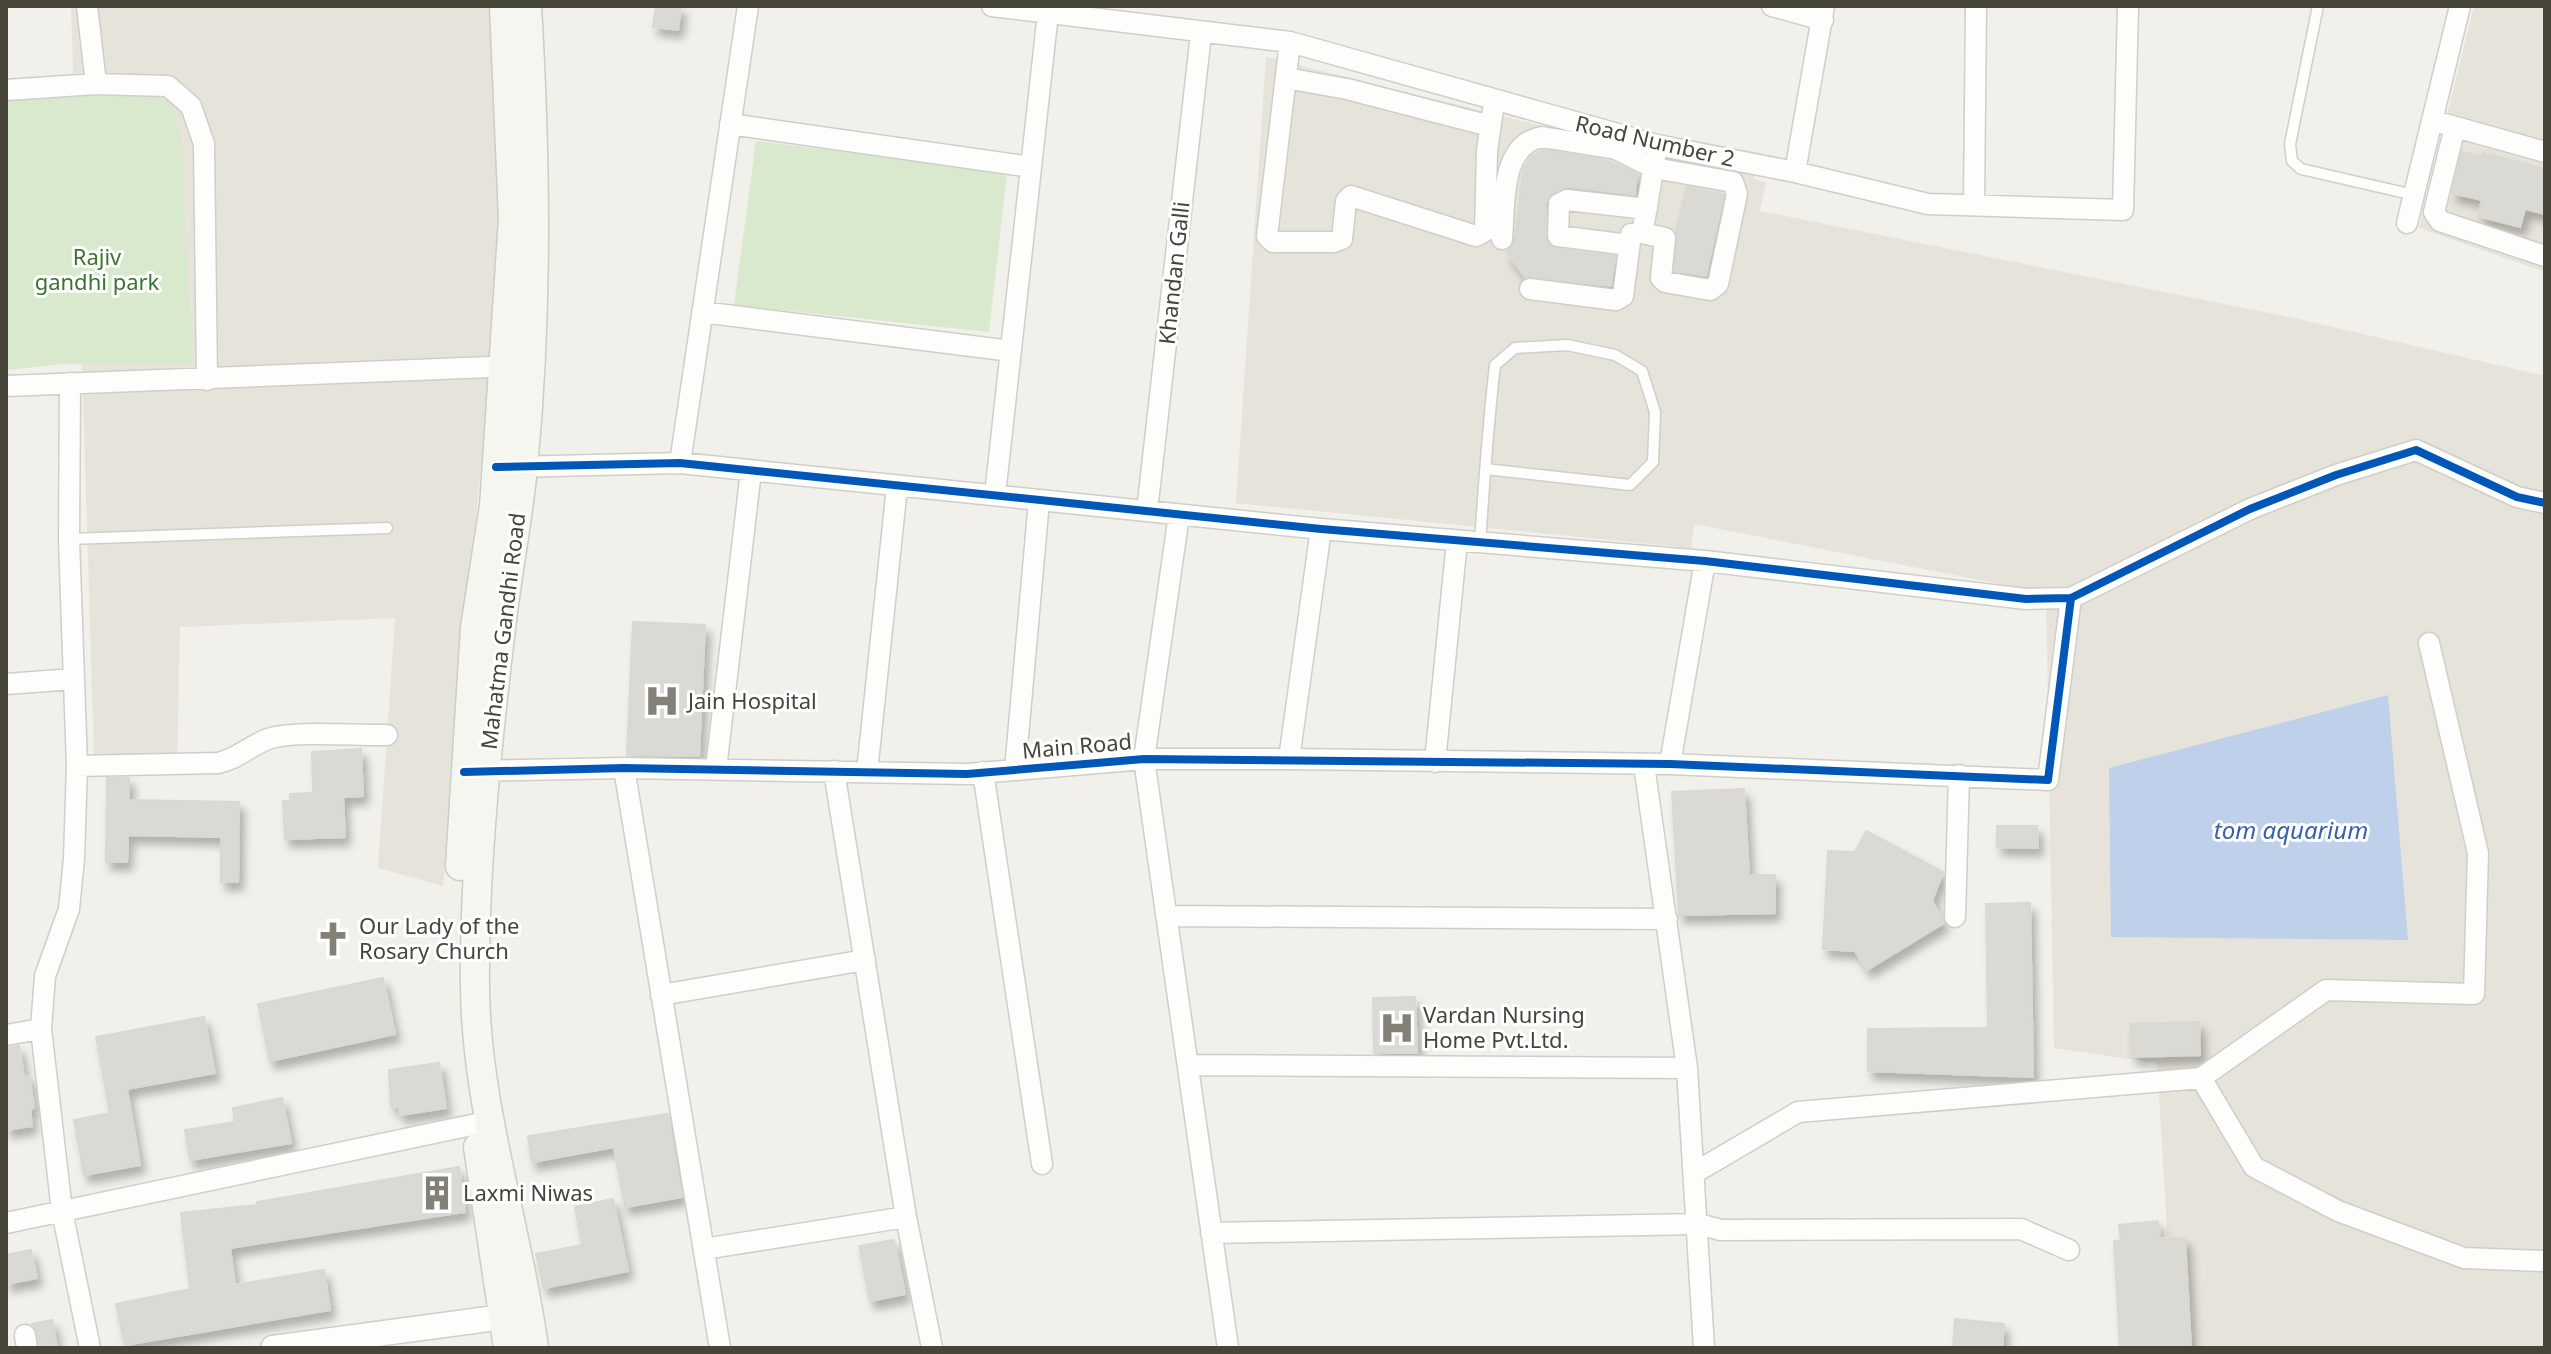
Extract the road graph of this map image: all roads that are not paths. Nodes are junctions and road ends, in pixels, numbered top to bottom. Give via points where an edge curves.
1 (87, 6) edge
2 (504, 6) edge
3 (527, 6) edge
4 (748, 6) edge
5 (992, 6) edge
6 (1772, 6) edge
7 (1976, 6) edge
8 (2128, 6) edge
9 (2318, 6) edge
10 (2460, 6) edge
11 (1048, 13) junction
12 (1823, 13) edge
13 (1201, 34) junction
14 (1290, 42) junction
15 (1286, 78) junction
16 (96, 84) junction
17 (6, 90) edge
18 (1494, 102) junction
19 (2432, 120) junction
20 (730, 124) junction
21 (1490, 126) junction
22 (2455, 127) junction
23 (1657, 145) junction
24 (2545, 152) edge
25 (1031, 167) junction
26 (1654, 168) junction
27 (1795, 172) junction
28 (2414, 195) junction
29 (1974, 205) junction
30 (1647, 209) junction
31 (2407, 223) dead end
32 (1502, 239) dead end
33 (1636, 239) junction
34 (2545, 256) edge
35 (1530, 289) dead end
36 (702, 312) junction
37 (1011, 351) junction
38 (516, 366) junction
39 (207, 380) junction
40 (70, 383) junction
41 (6, 386) edge
42 (680, 463) junction
43 (510, 467) junction
44 (1485, 469) junction
45 (751, 471) junction
46 (897, 487) junction
47 (995, 495) junction
48 (1039, 501) junction
49 (2545, 503) edge
50 (1147, 511) junction
51 (1179, 515) junction
52 (387, 528) dead end
53 (1321, 529) junction
54 (69, 539) junction
55 (1457, 541) junction
56 (1480, 543) junction
57 (1705, 561) junction
58 (2071, 598) junction
59 (2429, 643) dead end
60 (74, 679) junction
61 (6, 684) edge
62 (387, 735) dead end
63 (1144, 759) junction
64 (1289, 759) junction
65 (1435, 762) junction
66 (1670, 764) junction
67 (1644, 765) junction
68 (77, 766) junction
69 (624, 768) junction
70 (716, 769) junction
71 (1015, 770) junction
72 (475, 771) junction
73 (834, 771) junction
74 (867, 772) junction
75 (983, 772) junction
76 (1959, 775) junction
77 (1166, 916) junction
78 (1955, 917) dead end
79 (1667, 919) junction
80 (865, 960) junction
81 (661, 995) junction
82 (41, 1029) junction
83 (6, 1035) edge
84 (1188, 1065) junction
85 (1687, 1068) junction
86 (2201, 1078) junction
87 (482, 1123) junction
88 (1042, 1164) dead end
89 (1694, 1173) junction
90 (62, 1211) junction
91 (906, 1217) junction
92 (6, 1223) edge
93 (1698, 1224) junction
94 (1211, 1233) junction
95 (704, 1249) junction
96 (2069, 1250) dead end
97 (2545, 1261) edge
98 (518, 1329) edge
99 (90, 1348) edge
100 (273, 1348) edge
101 (379, 1348) edge
102 (720, 1348) edge
103 (932, 1348) edge
104 (1228, 1348) edge
105 (1704, 1348) edge

1 - 16 street
2 - 38 main road, Mahatma Gandhi Road
3 - 38 main road, Mahatma Gandhi Road via 535,287
4 - 20 street
5 - 11 street, Road Number 2
6 - 12 street
7 - 29 street
8 - 29 street, Road Number 2 via 2123,210
9 - 28 lane via 2290,144 2292,161 2301,169
10 - 19 street
11 - 13 street, Road Number 2
11 - 25 street
12 - 27 street
13 - 14 street, Road Number 2
13 - 50 street, Khandan Galli
14 - 15 street
14 - 18 street, Road Number 2
15 - 21 street
15 - 21 street via 1267,236 1273,242 1342,239 1351,196 1476,236 1485,231
16 - 17 street
16 - 39 street via 168,86 191,106 199,123 204,144
18 - 21 street
18 - 23 street, Road Number 2
19 - 22 street
19 - 28 street
20 - 25 street
20 - 36 street
22 - 24 street
22 - 34 street via 2434,212 2440,221
23 - 26 street
23 - 27 street, Road Number 2
25 - 37 street
26 - 30 street
26 - 32 street via 1616,149 1531,139 1519,148 1508,172
26 - 33 street via 1733,182 1737,194 1718,284 1710,290 1665,282 1665,238
27 - 29 street, Road Number 2 via 1928,204
28 - 31 street
30 - 33 street
30 - 33 street via 1567,200 1559,204 1558,236
33 - 35 street via 1623,296 1616,300
36 - 37 street
36 - 42 street
37 - 47 street
38 - 39 street
38 - 43 main road, Mahatma Gandhi Road
39 - 40 street
40 - 41 street
40 - 54 street
42 - 43 street
42 - 45 street
43 - 72 main road, Mahatma Gandhi Road via 494,506 475,628
44 - 44 lane via 1495,365 1515,348 1567,345 1615,355 1642,371 1655,412 1653,462 1630,485
44 - 56 lane
45 - 46 street
45 - 70 street
46 - 47 street
46 - 74 street
47 - 48 street
48 - 50 street
48 - 71 street
49 - 58 street via 2517,497 2416,450 2250,509
50 - 51 street
51 - 53 street
51 - 63 street
52 - 54 lane
53 - 55 street
53 - 64 street
54 - 60 street
55 - 56 street
55 - 65 street
56 - 57 street
57 - 58 street via 2026,599
57 - 66 street
58 - 76 street, Main Road via 2048,780
59 - 86 street via 2478,853 2474,994 2326,990
60 - 61 street
60 - 68 street
62 - 68 street via 286,736 218,763
63 - 64 street, Main Road
63 - 71 street, Main Road
63 - 77 street
64 - 65 street, Main Road
65 - 67 street, Main Road
66 - 67 street, Main Road
66 - 76 street, Main Road
67 - 79 street
68 - 82 street via 69,909 45,976
69 - 70 street, Main Road
69 - 72 street, Main Road
69 - 81 street
70 - 73 street, Main Road
71 - 75 street, Main Road
72 - 87 main road, Mahatma Gandhi Road via 457,973
73 - 74 street, Main Road
73 - 80 street
74 - 75 street, Main Road
75 - 88 street
76 - 78 street
77 - 79 street
77 - 84 street
79 - 85 street
80 - 81 street
80 - 91 street
81 - 95 street
82 - 83 street
82 - 90 street
84 - 85 street
84 - 94 street
85 - 89 street
86 - 89 street via 1798,1112
86 - 97 street via 2254,1167 2338,1211 2464,1258
87 - 90 street
87 - 98 main road, Mahatma Gandhi Road
89 - 93 street
90 - 92 street
90 - 99 street
91 - 95 street
91 - 103 street
93 - 94 street
93 - 96 street via 1721,1230 2021,1229
93 - 105 street
94 - 104 street
95 - 102 street
98 - 100 street
98 - 101 street

